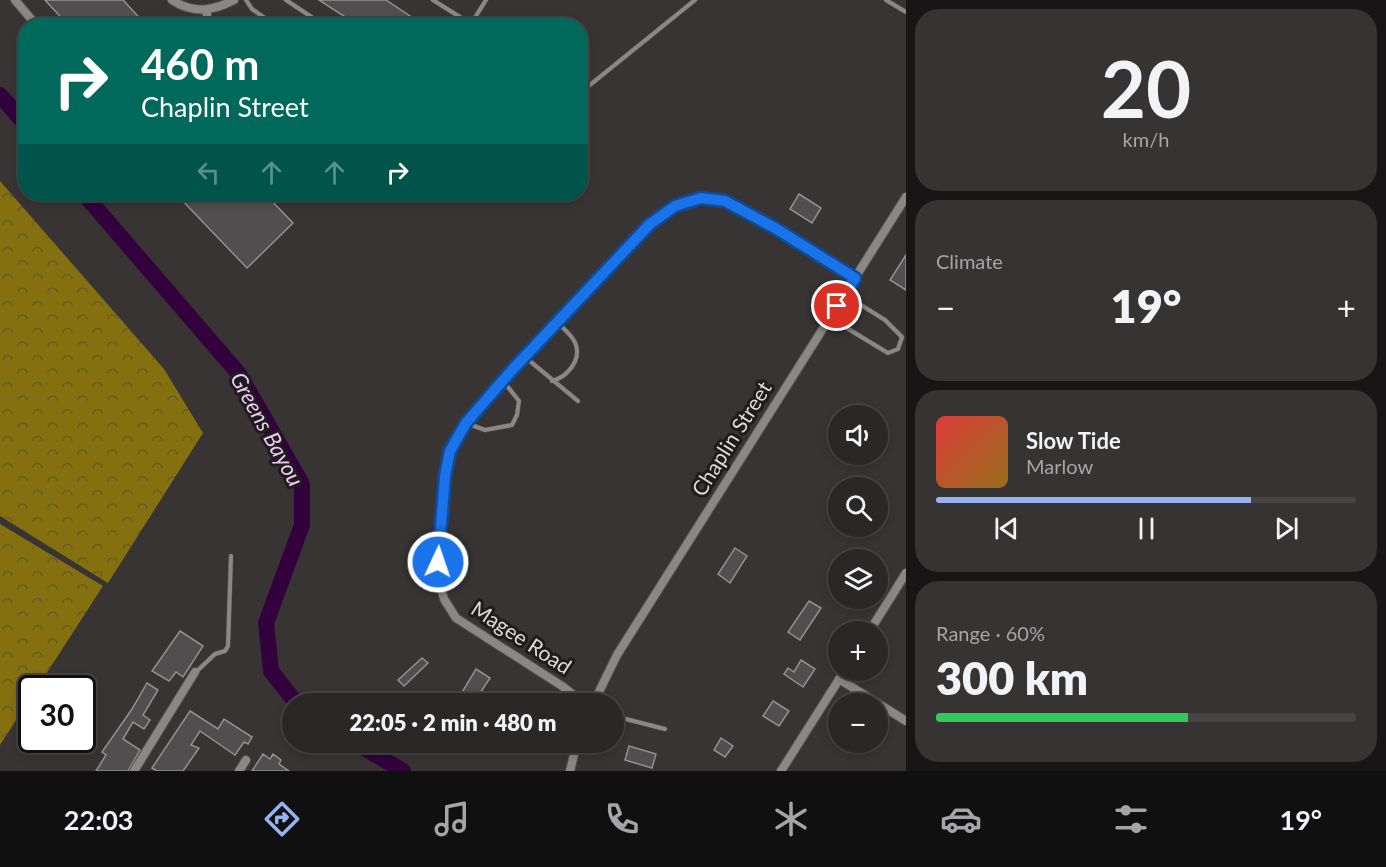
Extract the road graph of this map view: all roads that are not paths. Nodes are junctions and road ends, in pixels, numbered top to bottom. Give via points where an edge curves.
1 (15, 0) edge
2 (172, 0) edge
3 (234, 0) edge
4 (246, 0) edge
5 (286, 0) edge
6 (433, 0) edge
7 (486, 0) edge
8 (695, 0) edge
9 (886, 0) edge
10 (207, 10) junction
11 (906, 12) edge
12 (30, 18) edge
13 (207, 18) edge
14 (265, 18) edge
15 (314, 18) edge
16 (460, 18) edge
17 (474, 18) edge
18 (588, 87) edge
19 (906, 197) edge
20 (855, 278) junction
21 (845, 294) junction
22 (830, 318) junction
23 (557, 322) junction
24 (524, 357) junction
25 (502, 380) junction
26 (552, 381) junction
27 (578, 401) dead end
28 (466, 423) junction
29 (231, 556) dead end
30 (905, 577) edge
31 (876, 621) edge
32 (195, 672) joint
33 (838, 681) edge
34 (842, 681) edge
35 (571, 693) edge
36 (598, 693) edge
37 (624, 719) edge
38 (906, 721) edge
39 (665, 729) dead end
40 (574, 753) edge
41 (246, 760) dead end
42 (134, 771) edge
43 (239, 771) edge
44 (570, 771) edge
45 (781, 771) edge

1 - 12 street
2 - 10 street via 183,7
3 - 10 street
4 - 14 lane
5 - 15 lane
6 - 16 lane
7 - 17 lane
8 - 18 lane
9 - 11 lane
10 - 13 street
19 - 20 street, Chaplin Street
20 - 21 street, Chaplin Street
20 - 23 street, Magee Road via 725,201 701,198 675,206 650,224
21 - 22 street, Chaplin Street
21 - 22 lane via 885,320 902,337 898,349 888,353
22 - 36 street, Chaplin Street via 617,656
23 - 24 street, Magee Road
23 - 26 lane via 576,344 577,353 570,371
24 - 25 street, Magee Road
24 - 26 lane
25 - 28 street, Magee Road
25 - 28 lane via 519,401 512,425 485,430
26 - 27 lane
28 - 35 street, Magee Road via 450,451 445,476 438,547 438,577 444,599 456,618
29 - 32 lane via 228,646
30 - 31 street
32 - 42 street
33 - 45 street
34 - 38 street
37 - 39 lane
40 - 44 street
41 - 43 street

